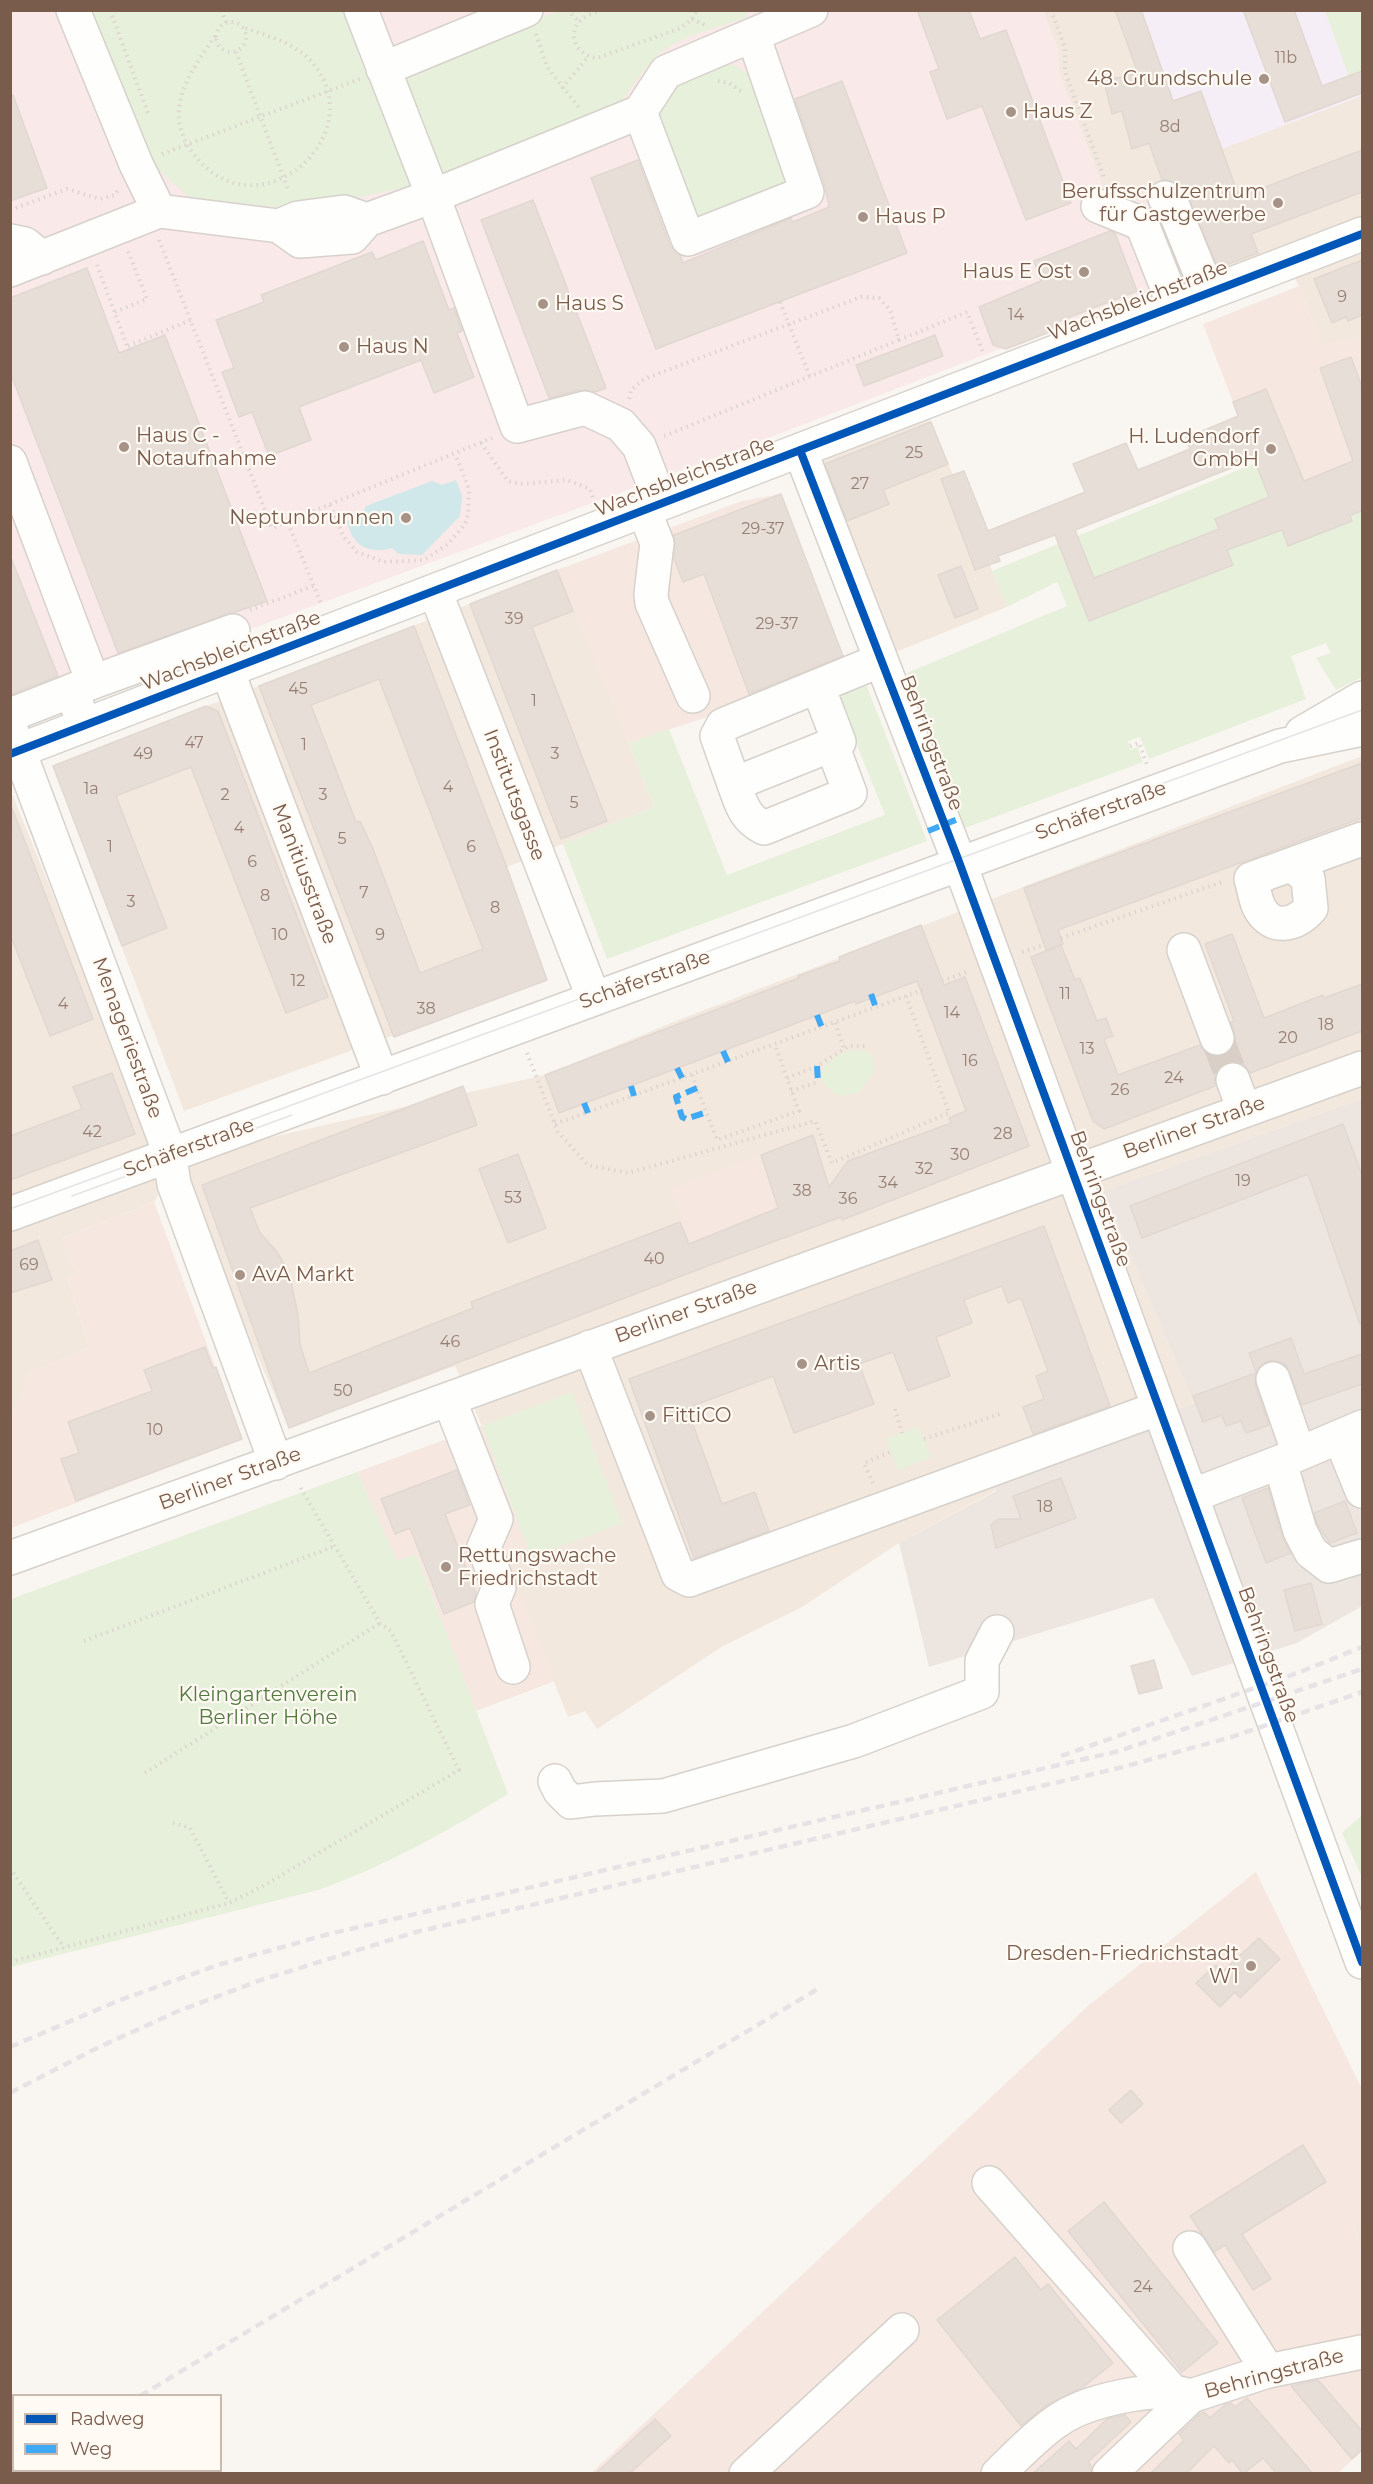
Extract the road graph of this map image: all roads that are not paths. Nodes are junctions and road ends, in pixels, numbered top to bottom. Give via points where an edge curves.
1 (73, 10) edge
2 (361, 10) edge
3 (811, 10) edge
4 (530, 20) edge
5 (762, 24) edge
6 (383, 69) junction
7 (640, 112) junction
8 (433, 196) junction
9 (1103, 198) road end
10 (1165, 198) dead end
11 (154, 213) junction
12 (1362, 234) edge
13 (22, 265) edge
14 (1208, 292) junction
15 (1174, 305) junction
16 (800, 450) junction
17 (10, 462) edge
18 (653, 507) junction
19 (435, 591) junction
20 (233, 631) dead end
21 (881, 660) junction
22 (227, 670) junction
23 (82, 687) junction
24 (818, 687) junction
25 (693, 696) dead end
26 (1362, 698) edge
27 (10, 715) edge
28 (85, 725) junction
29 (1362, 729) edge
30 (14, 744) edge
31 (832, 744) junction
32 (1280, 746) junction
33 (734, 784) junction
34 (1362, 839) edge
35 (960, 864) junction
36 (1293, 865) junction
37 (1184, 950) dead end
38 (594, 999) junction
39 (1218, 1038) tunnel mouth
40 (1362, 1068) edge
41 (381, 1078) junction
42 (1233, 1080) tunnel mouth
43 (1244, 1110) junction
44 (170, 1155) junction
45 (1073, 1172) junction
46 (10, 1214) edge
47 (590, 1347) junction
48 (1273, 1379) dead end
49 (449, 1399) junction
50 (1159, 1408) junction
51 (1351, 1432) edge
52 (1289, 1458) junction
53 (276, 1463) junction
54 (1362, 1491) edge
55 (1191, 1496) junction
56 (1362, 1556) edge
57 (10, 1558) edge
58 (997, 1632) dead end
59 (513, 1667) dead end
60 (555, 1781) dead end
61 (1362, 1962) edge
62 (989, 2183) dead end
63 (1190, 2248) dead end
64 (902, 2330) dead end
65 (1362, 2352) edge
66 (1269, 2371) junction
67 (1181, 2393) junction
68 (746, 2474) edge
69 (998, 2474) edge
70 (1109, 2474) edge

1 - 11 street via 145,161
2 - 6 street
3 - 5 street
4 - 6 street
5 - 7 street via 666,72
5 - 7 street via 807,192 688,239
6 - 8 street
7 - 8 street
8 - 11 street via 368,220 344,212 288,222
8 - 18 street via 517,426 585,408 630,436
9 - 15 street via 1142,224
10 - 14 street via 1172,204
11 - 13 street
12 - 14 street, Wachsbleichstraße
14 - 15 street, Wachsbleichstraße
15 - 16 street, Wachsbleichstraße
16 - 18 street, Wachsbleichstraße
16 - 21 street, Behringstraße
17 - 23 street
18 - 19 street, Wachsbleichstraße
18 - 25 street via 657,543 652,603
19 - 22 street, Wachsbleichstraße
19 - 38 street, Institutsgasse
20 - 23 street
21 - 24 street
21 - 35 street, Behringstraße
22 - 28 street, Wachsbleichstraße
22 - 41 street, Manitiusstraße
23 - 27 street
23 - 28 street
24 - 31 street via 839,742
24 - 33 street via 723,725 717,736
26 - 32 street, Schäferstraße
28 - 30 street, Wachsbleichstraße
29 - 32 street, Schäferstraße
30 - 44 street, Menageriestraße
31 - 33 street
31 - 33 street via 850,793 764,828 745,814
32 - 35 street, Schäferstraße
34 - 36 street
35 - 38 street, Schäferstraße
35 - 45 street, Behringstraße
36 - 36 street via 1251,879 1259,908 1270,920 1286,924 1301,919 1311,908 1308,879
37 - 39 street
38 - 41 street, Schäferstraße
40 - 43 street, Berliner Straße
41 - 44 street, Schäferstraße
42 - 43 street
43 - 45 street, Berliner Straße
44 - 46 street, Schäferstraße
44 - 53 street, Menageriestraße via 174,1184
45 - 47 street, Berliner Straße
45 - 50 street, Behringstraße
47 - 49 street, Berliner Straße
47 - 50 street via 678,1574 689,1580
48 - 52 street
49 - 53 street, Berliner Straße
49 - 59 street via 496,1519 484,1547 499,1587 492,1605
50 - 55 street, Behringstraße
51 - 52 street
51 - 54 street
52 - 55 street
52 - 56 street via 1300,1532 1311,1552 1329,1566
53 - 57 street, Berliner Straße
55 - 61 street, Behringstraße
58 - 60 street via 982,1660 982,1692 854,1741 663,1796 571,1802
62 - 67 street
63 - 66 street
64 - 68 street
65 - 66 street, Behringstraße
66 - 67 street, Behringstraße
67 - 69 street via 1122,2395 1058,2420
67 - 70 street, Behringstraße

